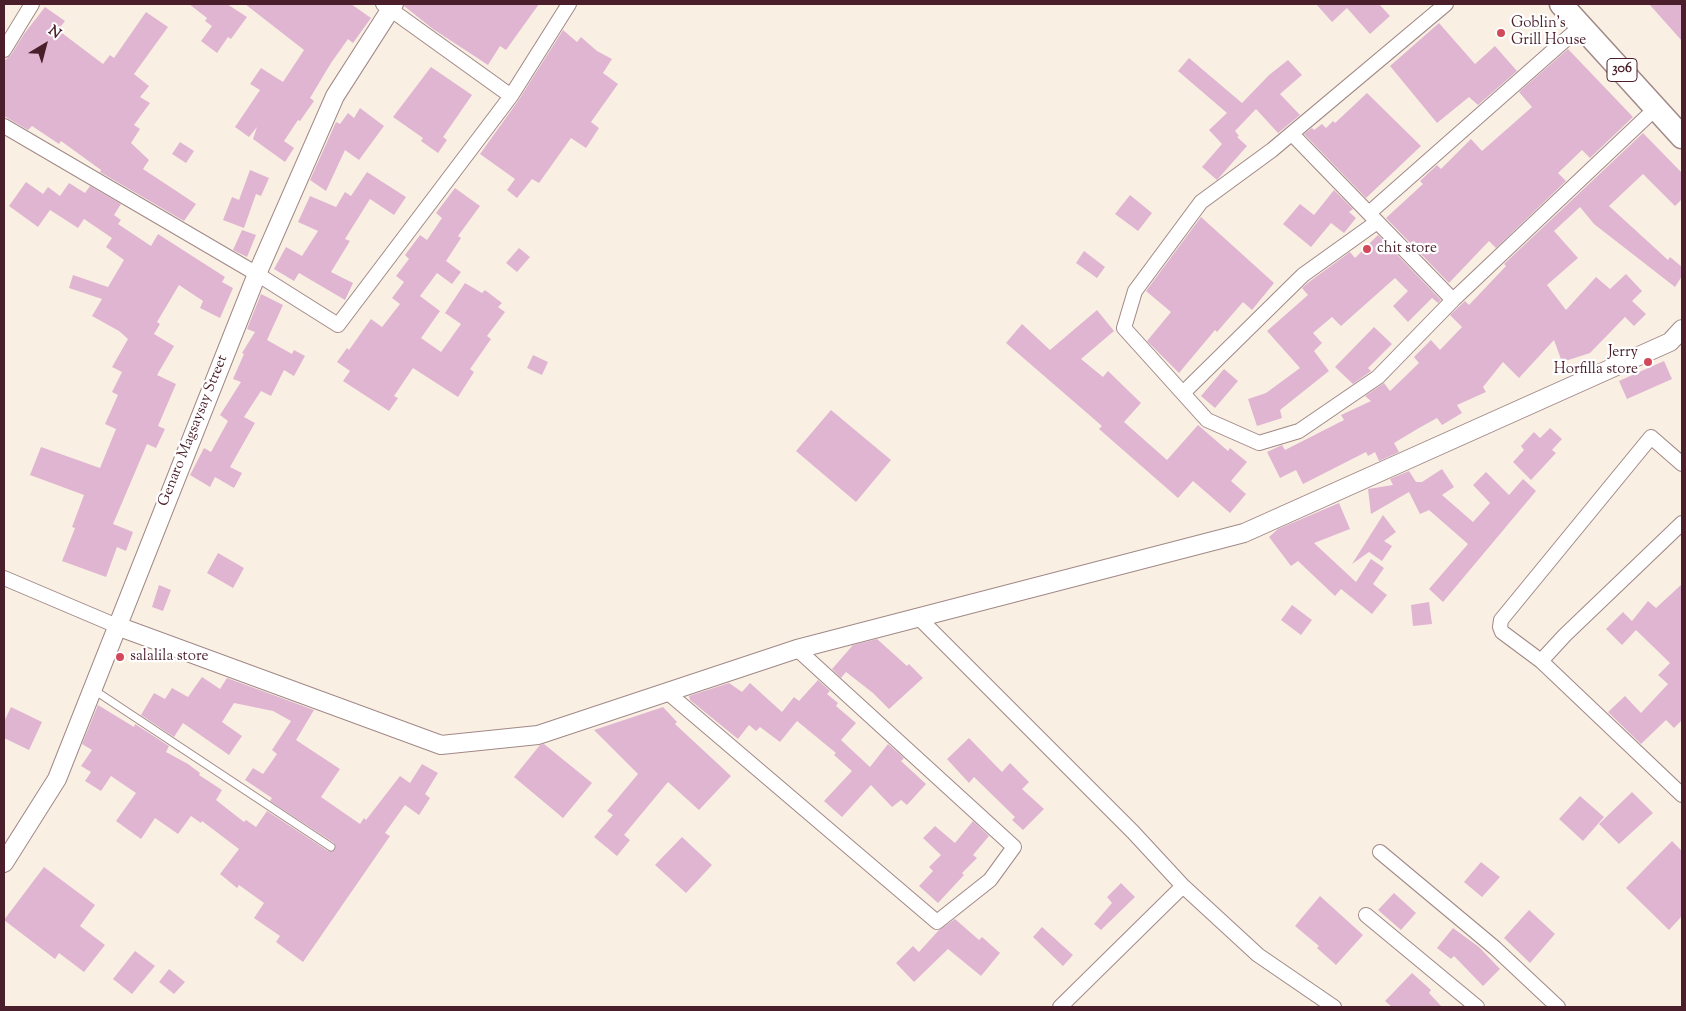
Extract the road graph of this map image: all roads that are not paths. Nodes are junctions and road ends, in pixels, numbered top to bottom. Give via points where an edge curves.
1 (32, 4) edge
2 (569, 4) edge
3 (1446, 4) edge
4 (1561, 4) edge
5 (389, 5) edge
6 (1581, 26) junction
7 (4, 50) edge
8 (511, 96) junction
9 (1656, 108) junction
10 (4, 126) edge
11 (1292, 134) junction
12 (1682, 137) edge
13 (1373, 218) junction
14 (257, 274) junction
15 (1453, 300) junction
16 (1682, 329) edge
17 (1183, 393) junction
18 (1682, 464) edge
19 (1682, 523) edge
20 (4, 578) edge
21 (917, 616) junction
22 (117, 626) junction
23 (797, 649) junction
24 (1541, 661) junction
25 (94, 690) junction
26 (667, 692) junction
27 (1682, 795) edge
28 (331, 847) dead end
29 (1380, 852) dead end
30 (4, 863) edge
31 (1183, 886) junction
32 (1366, 915) dead end
33 (1060, 1007) edge
34 (1334, 1007) edge
35 (1477, 1007) edge
36 (1558, 1007) edge

1 - 7 street
2 - 8 street
3 - 11 street
4 - 6 main road, 306
5 - 8 street
5 - 14 street, Genaro Magsaysay Street via 335,96
6 - 9 main road, 306
6 - 13 street
8 - 14 street via 338,325
9 - 12 main road, 306
9 - 15 street
10 - 14 street
11 - 13 street
11 - 17 street via 1201,202 1135,291 1124,328
13 - 15 street
13 - 17 street via 1303,275
14 - 22 street, Genaro Magsaysay Street
15 - 17 street via 1378,377 1299,431 1259,443 1207,420
16 - 21 street via 1670,342 1244,533
18 - 24 street via 1651,437 1501,620 1502,632
19 - 24 street
20 - 22 street
21 - 23 street
21 - 31 street
22 - 25 street, Genaro Magsaysay Street
22 - 26 street via 441,745 538,735
23 - 26 street
23 - 26 street via 1014,847 990,880 937,922
24 - 27 street
25 - 28 lane
25 - 30 street, Genaro Magsaysay Street via 57,779
29 - 36 street via 1495,948
31 - 33 street
31 - 34 street via 1258,956
32 - 35 street

